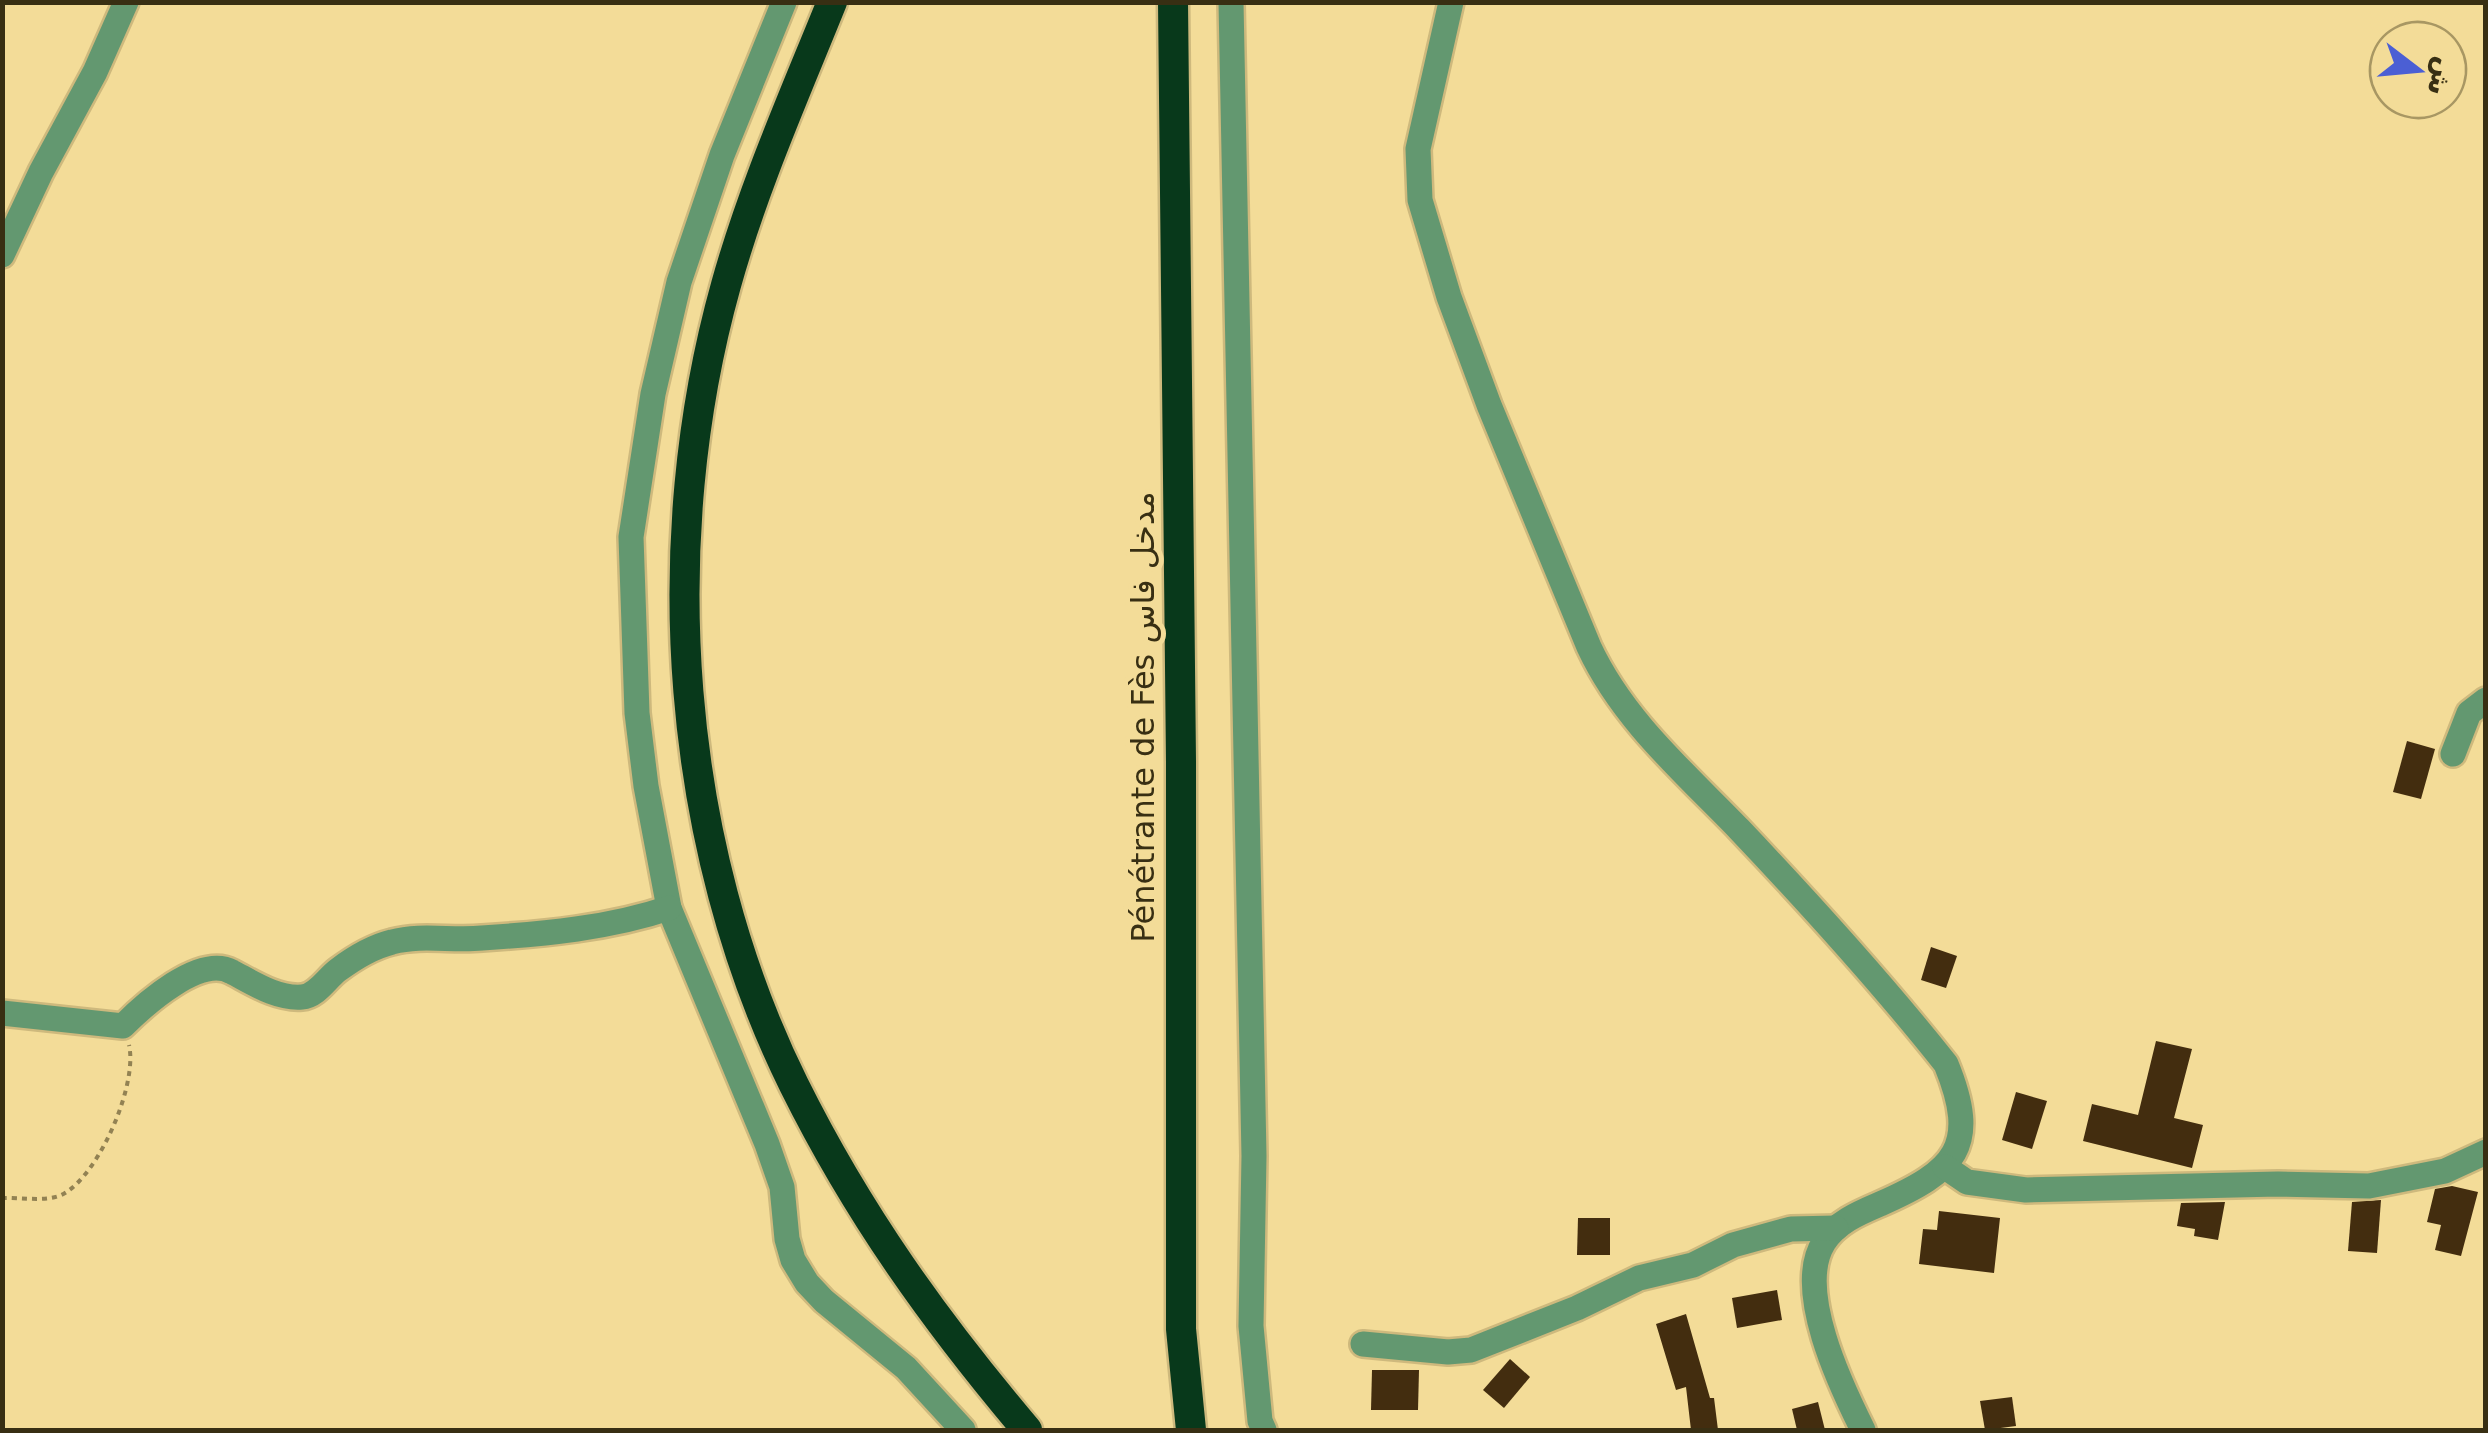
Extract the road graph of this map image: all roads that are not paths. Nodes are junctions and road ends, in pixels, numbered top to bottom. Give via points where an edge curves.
1 (126, 2) edge
2 (784, 2) edge
3 (832, 2) edge
4 (1173, 2) edge
5 (1231, 2) edge
6 (1451, 2) edge
7 (2, 255) edge
8 (2486, 700) edge
9 (2453, 754) dead end
10 (670, 908) junction
11 (2, 1013) edge
12 (2486, 1152) edge
13 (1945, 1167) junction
14 (1836, 1228) junction
15 (1363, 1344) dead end
16 (963, 1430) edge
17 (1027, 1430) edge
18 (1191, 1430) edge
19 (1264, 1430) edge
20 (1863, 1430) edge

1 - 7 street
2 - 10 street via 679,282 640,465 632,537 637,713
3 - 17 highway via 750,209 702,393 685,534 692,732 725,900 792,1082 900,1268
4 - 18 highway, Pénétrante de Fès مدخل فاس via 1180,1310
5 - 19 street via 1254,1156 1251,1326
6 - 13 street via 1418,149 1420,200 1448,297 1540,534 1602,675 1631,716 1831,927 1946,1064 1961,1111
8 - 9 street via 2469,714
10 - 11 street via 621,922 527,934 394,941 350,961 301,997 213,967 177,982 123,1026
10 - 16 street via 767,1144 799,1270
12 - 13 street via 2423,1177 2347,1187 2026,1190 1966,1182
13 - 14 street via 1926,1184
14 - 15 street via 1752,1239 1692,1265 1639,1278 1470,1350
14 - 20 street via 1816,1261 1818,1309

